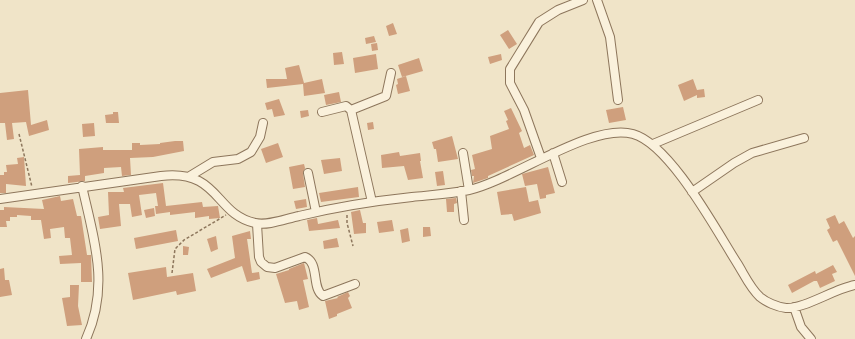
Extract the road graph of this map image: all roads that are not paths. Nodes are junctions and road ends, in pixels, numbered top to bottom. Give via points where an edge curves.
1 (583, 0) edge
2 (597, 0) edge
3 (391, 73) dead end
4 (618, 100) dead end
5 (758, 100) dead end
6 (351, 110) junction
7 (322, 112) dead end
8 (263, 123) dead end
9 (804, 138) dead end
10 (653, 144) junction
11 (463, 153) dead end
12 (553, 153) junction
13 (541, 158) junction
14 (308, 173) dead end
15 (190, 176) junction
16 (562, 182) dead end
17 (82, 186) junction
18 (465, 190) junction
19 (692, 192) junction
20 (0, 199) edge
21 (372, 202) junction
22 (316, 212) junction
23 (464, 220) dead end
24 (257, 224) junction
25 (355, 284) dead end
26 (855, 285) edge
27 (794, 307) junction
28 (86, 339) edge
29 (811, 339) edge

1 - 13 street via 558,10 540,22 510,69 510,83 529,123
2 - 4 street via 610,37
3 - 6 street via 386,96
5 - 10 street
6 - 7 street via 346,106
6 - 21 street
8 - 15 street via 260,137 251,152 238,159 213,162
9 - 19 street via 752,153
10 - 12 street via 634,134 612,132
10 - 19 street
11 - 18 street
12 - 13 street
12 - 16 street
13 - 18 street via 497,181
14 - 22 street
15 - 17 street via 174,174
15 - 24 street via 208,187 244,219
17 - 20 street
17 - 28 street via 97,253 99,283 94,321
18 - 21 street
18 - 23 street
19 - 27 street via 756,293 767,302 785,308
21 - 22 street
22 - 24 street
24 - 25 street via 259,257 267,268 275,268 305,257 313,264 319,292 323,296
26 - 27 street
27 - 29 street via 801,327

